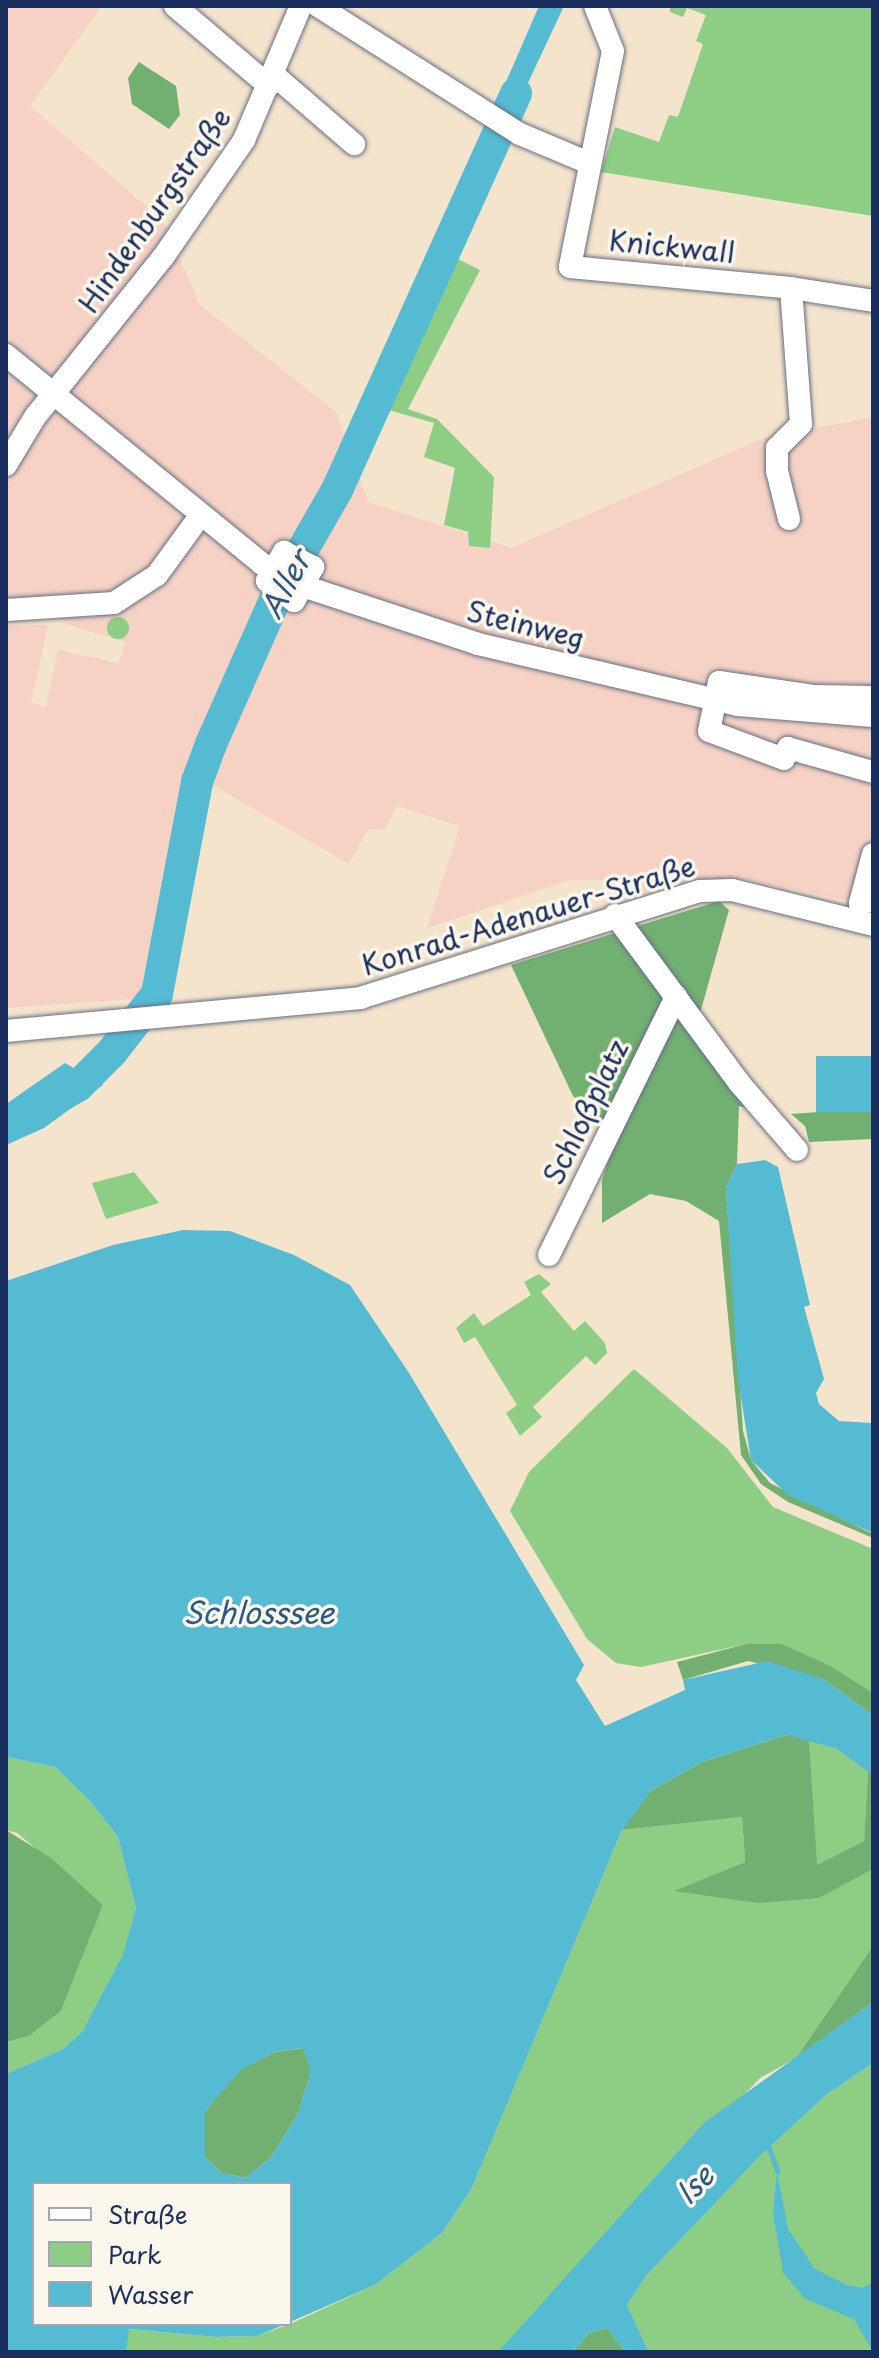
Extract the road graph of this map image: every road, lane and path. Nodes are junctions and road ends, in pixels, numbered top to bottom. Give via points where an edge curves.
1 (175, 6) edge
2 (301, 6) edge
3 (318, 6) edge
4 (595, 6) edge
5 (271, 81) junction
6 (354, 144) dead end
7 (589, 163) junction
8 (791, 288) junction
9 (873, 301) edge
10 (6, 355) edge
11 (56, 393) junction
12 (6, 465) edge
13 (200, 516) junction
14 (789, 519) dead end
15 (6, 610) edge
16 (873, 697) edge
17 (727, 703) junction
18 (808, 705) junction
19 (873, 716) edge
20 (873, 772) edge
21 (873, 854) edge
22 (873, 905) edge
23 (615, 915) junction
24 (676, 997) junction
25 (6, 1031) edge
26 (797, 1150) dead end
27 (549, 1255) dead end

1 - 5 street
2 - 5 street, Hindenburgstraße
3 - 7 street via 520,134
4 - 7 street, Knickwall via 613,51
5 - 6 street
5 - 11 street, Hindenburgstraße via 244,140 183,230
7 - 8 street, Knickwall via 570,267
8 - 9 street, Knickwall
8 - 14 street via 801,424 777,448
10 - 11 street, Steinweg via 44,389
11 - 12 street, Hindenburgstraße
11 - 13 street, Steinweg
13 - 15 street via 157,575 114,603
13 - 17 street, Steinweg via 272,571 268,585 294,601 303,586 492,648
16 - 18 street
17 - 18 street, Steinweg
17 - 20 street via 709,731 784,759 788,748
18 - 19 street, Steinweg
21 - 22 street via 860,903
22 - 23 street, Konrad-Adenauer-Straße via 700,891
23 - 24 street
23 - 25 street, Konrad-Adenauer-Straße via 360,998
24 - 26 street
24 - 27 street, Schloßplatz

